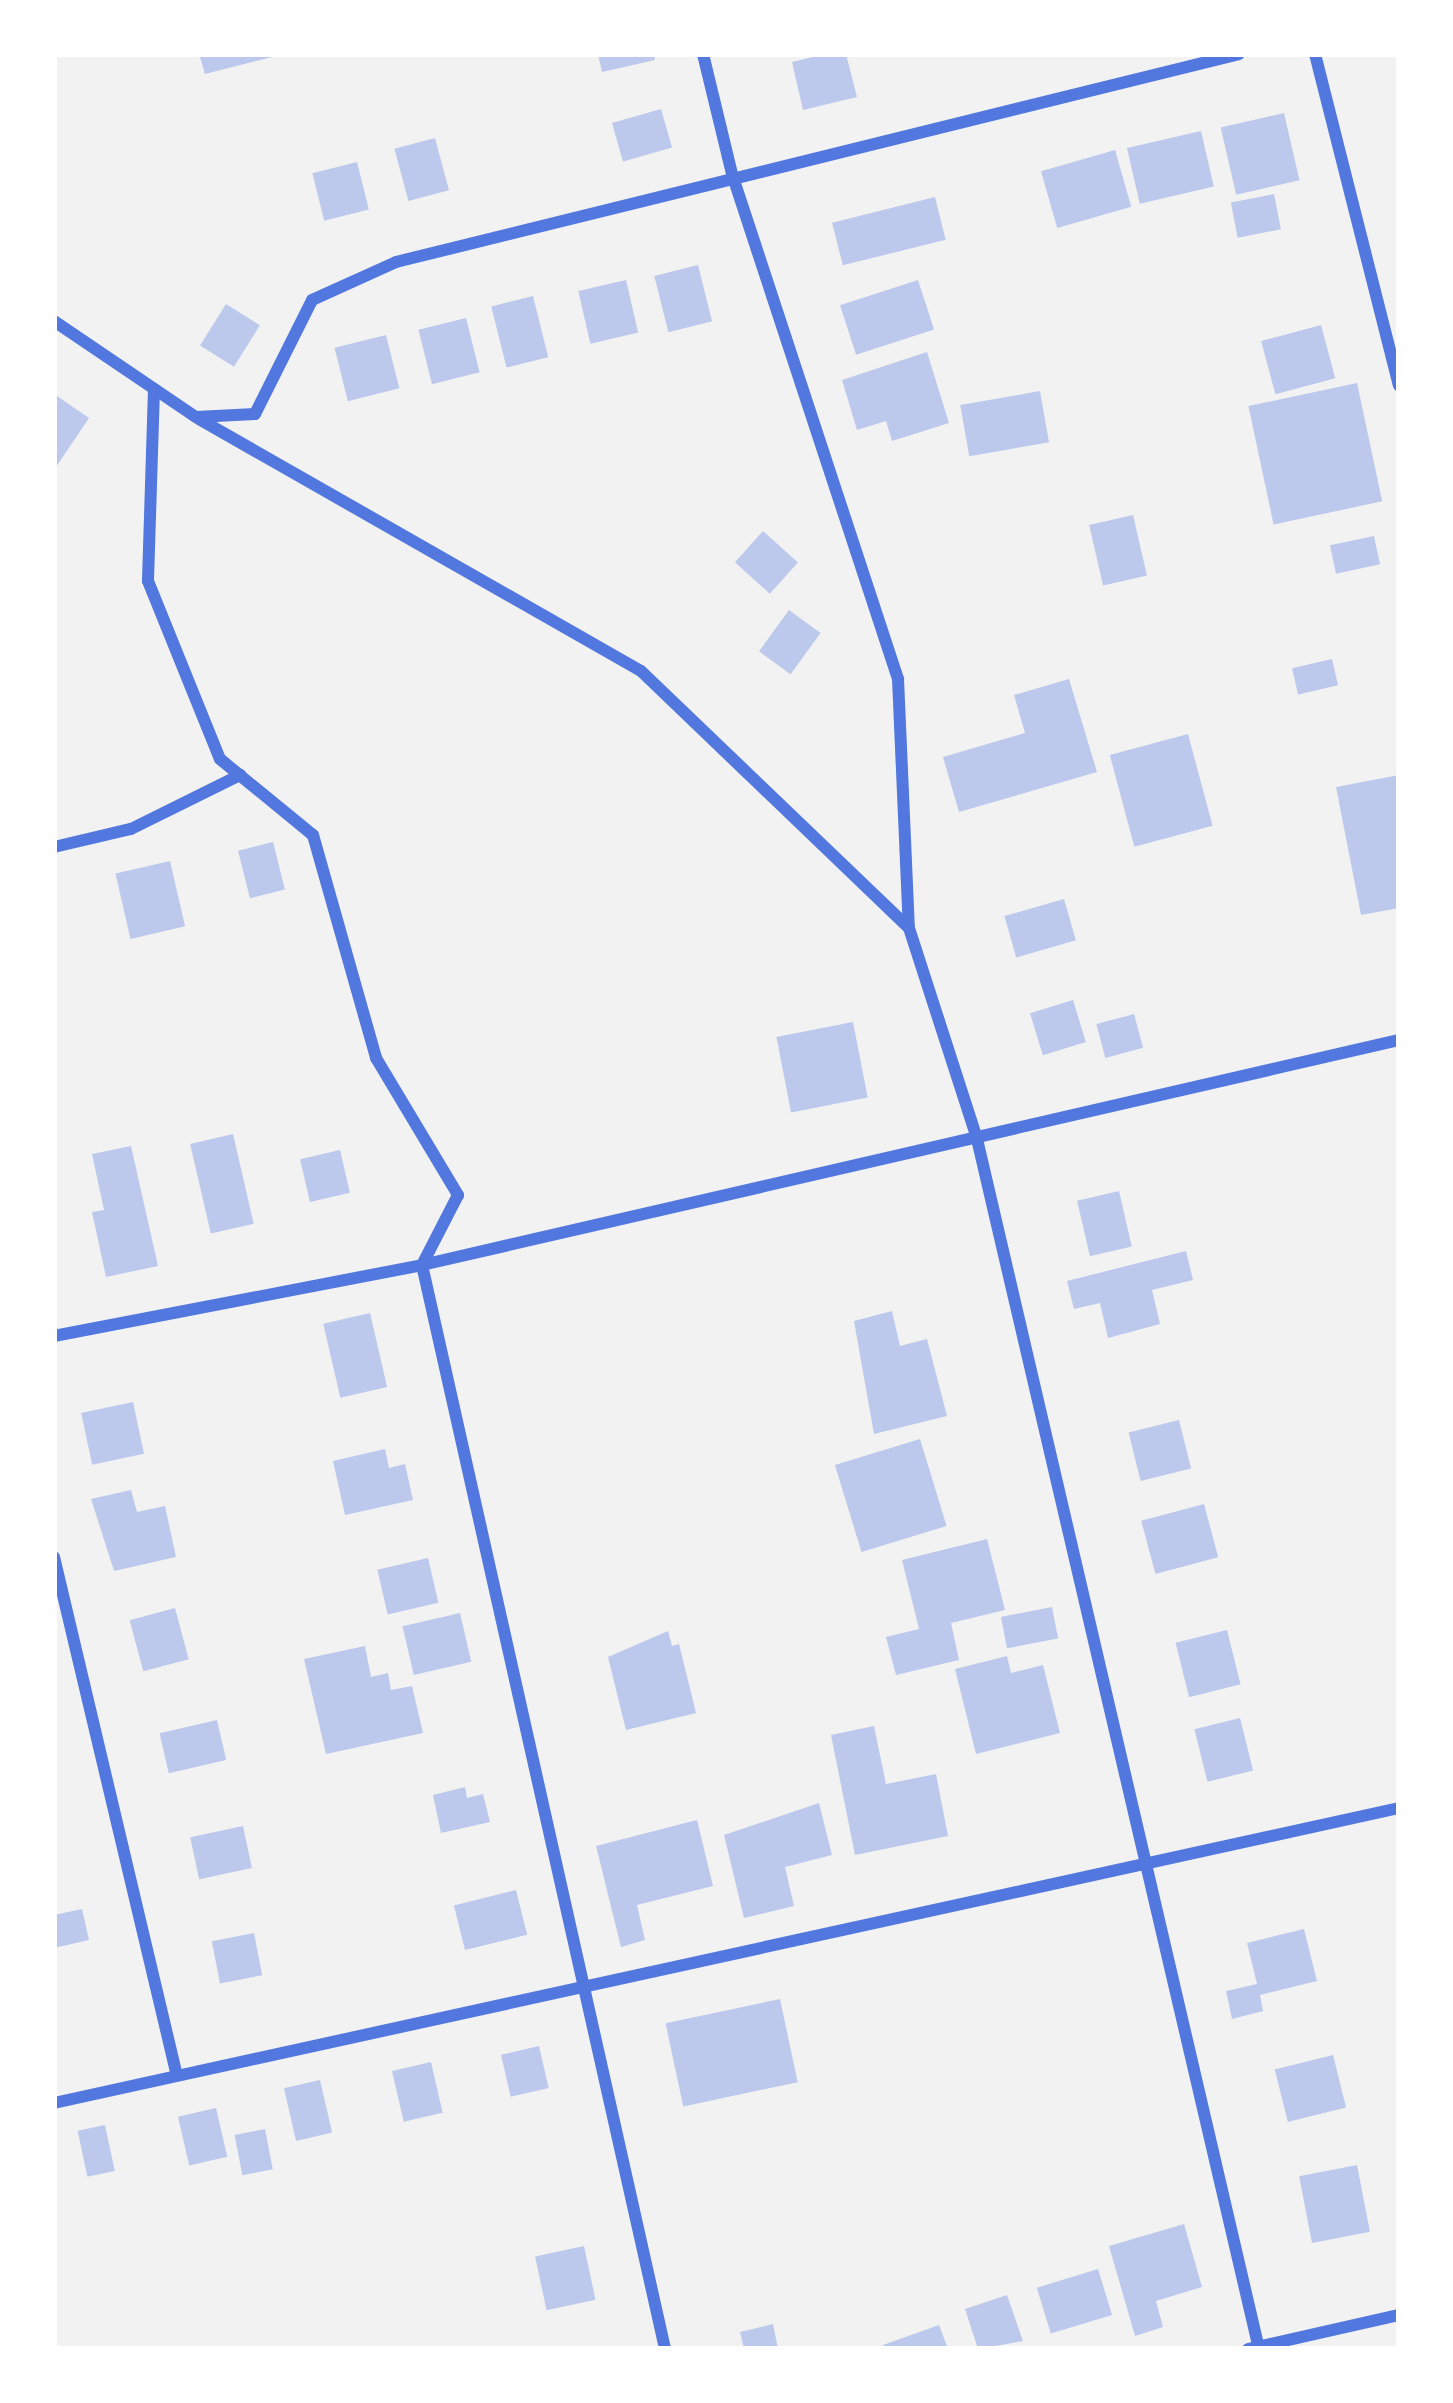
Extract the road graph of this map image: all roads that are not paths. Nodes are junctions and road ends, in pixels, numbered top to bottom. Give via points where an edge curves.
1 (703, 54) edge
2 (1239, 54) edge
3 (1316, 54) edge
4 (732, 174) junction
5 (54, 321) edge
6 (1399, 386) edge
7 (154, 388) junction
8 (196, 417) junction
9 (240, 775) junction
10 (54, 847) edge
11 (909, 928) junction
12 (1399, 1040) edge
13 (977, 1139) junction
14 (422, 1265) junction
15 (54, 1336) edge
16 (54, 1557) edge
17 (1399, 1808) edge
18 (1142, 1868) junction
19 (583, 1989) junction
20 (176, 2072) junction
21 (54, 2103) edge
22 (1399, 2314) edge
23 (1255, 2348) edge
24 (665, 2349) edge

1 - 4 street
2 - 4 street
3 - 6 street
4 - 8 street via 396,262 312,301 255,414
4 - 11 street via 898,679
5 - 7 street
7 - 8 street
7 - 9 street via 148,581 220,759
8 - 11 street via 641,671
9 - 10 street via 131,829
9 - 14 street via 313,835 376,1058 458,1195
11 - 13 street
12 - 13 street
13 - 14 street
13 - 18 street
14 - 15 street
14 - 19 street
16 - 20 street
17 - 18 street
18 - 19 street
18 - 23 street
19 - 20 street
19 - 24 street
20 - 21 street
22 - 23 street

